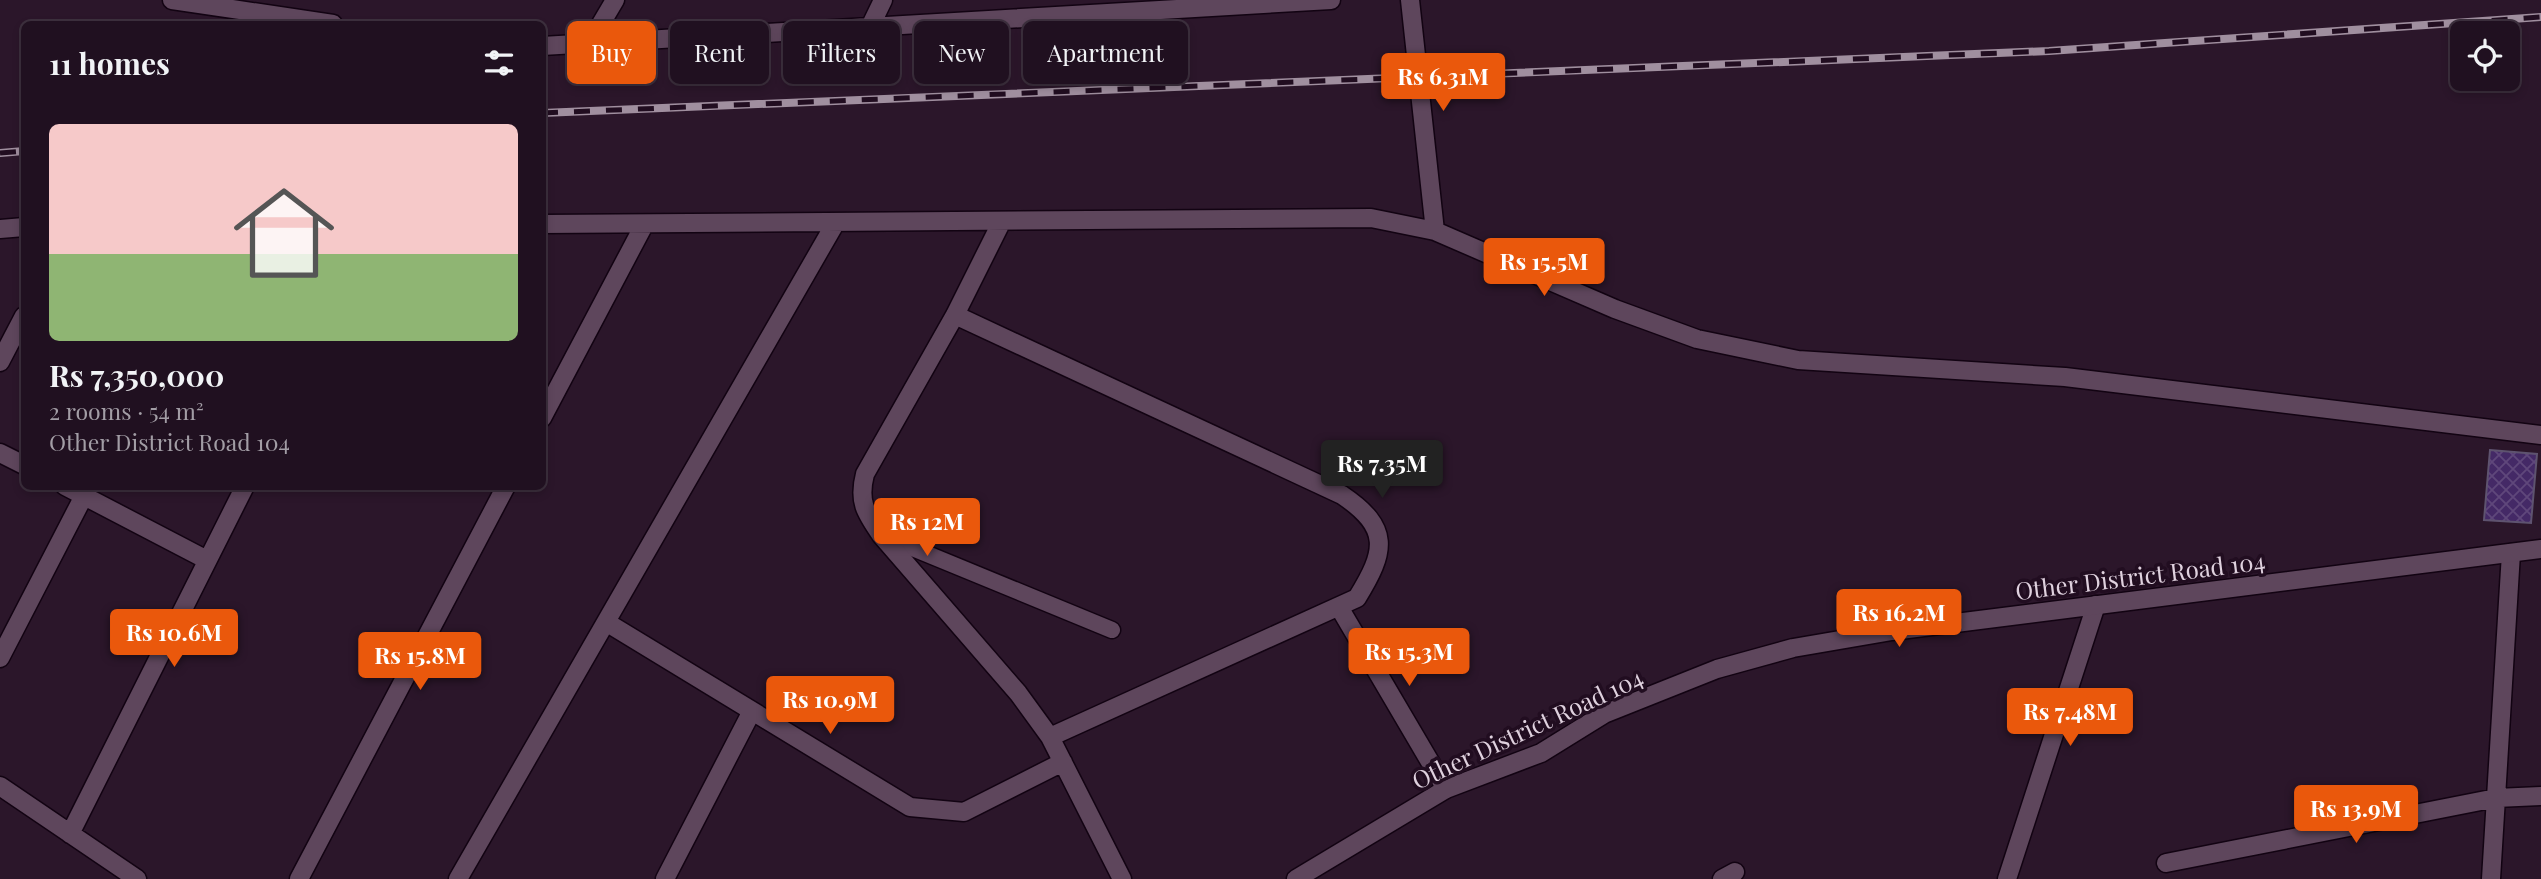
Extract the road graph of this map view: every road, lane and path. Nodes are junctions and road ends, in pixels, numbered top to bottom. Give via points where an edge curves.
1 (172, 0) edge
2 (615, 0) edge
3 (883, 0) edge
4 (1328, 0) edge
5 (1410, 0) edge
6 (313, 21) edge
7 (603, 21) edge
8 (873, 21) edge
9 (900, 25) edge
10 (783, 32) edge
11 (656, 40) edge
12 (567, 45) edge
13 (546, 46) edge
14 (1002, 221) junction
15 (836, 222) junction
16 (546, 224) edge
17 (644, 225) junction
18 (21, 227) edge
19 (0, 229) edge
20 (1435, 231) junction
21 (955, 315) junction
22 (21, 322) edge
23 (0, 362) edge
24 (546, 410) edge
25 (2541, 435) edge
26 (0, 453) edge
27 (21, 464) edge
28 (243, 490) edge
29 (504, 490) edge
30 (86, 491) edge
31 (881, 535) junction
32 (2541, 549) edge
33 (2511, 553) junction
34 (207, 560) junction
35 (2096, 605) junction
36 (1339, 607) junction
37 (606, 622) junction
38 (1112, 630) dead end
39 (0, 658) edge
40 (752, 711) junction
41 (1050, 737) junction
42 (1063, 762) junction
43 (0, 786) edge
44 (1446, 789) junction
45 (2541, 796) edge
46 (2496, 798) junction
47 (70, 834) junction
48 (2166, 863) dead end
49 (137, 879) edge
50 (299, 879) edge
51 (458, 879) edge
52 (665, 879) edge
53 (1122, 879) edge
54 (1296, 879) edge
55 (2007, 879) edge
56 (2491, 879) edge

1 - 6 street
2 - 7 street
3 - 8 street
4 - 9 street
5 - 20 street
10 - 11 street
12 - 13 street
14 - 15 street
14 - 20 street via 1371,218
14 - 21 street
15 - 17 street
15 - 37 street
16 - 17 street
17 - 24 street
18 - 19 street
20 - 25 street via 1615,309 1697,339 1798,360 2065,377
21 - 31 street via 865,474 862,508
21 - 36 street via 1342,495 1367,511 1380,540 1375,569 1357,598
22 - 23 street
26 - 27 street
28 - 34 street
29 - 50 street
30 - 34 street
30 - 39 street
31 - 38 lane
31 - 41 street via 1018,693
32 - 33 street, Other District Road 104
33 - 35 street, Other District Road 104
33 - 46 street
34 - 47 street
35 - 44 street, Other District Road 104 via 1892,631 1793,648 1717,669 1604,714 1541,753
35 - 55 street
36 - 41 street
36 - 44 street
37 - 40 street
37 - 51 street
40 - 42 street via 910,807 964,811
40 - 52 street
41 - 42 street
42 - 53 street
43 - 47 street
44 - 54 street, Other District Road 104
45 - 46 street
46 - 48 street
46 - 56 street
47 - 49 street

